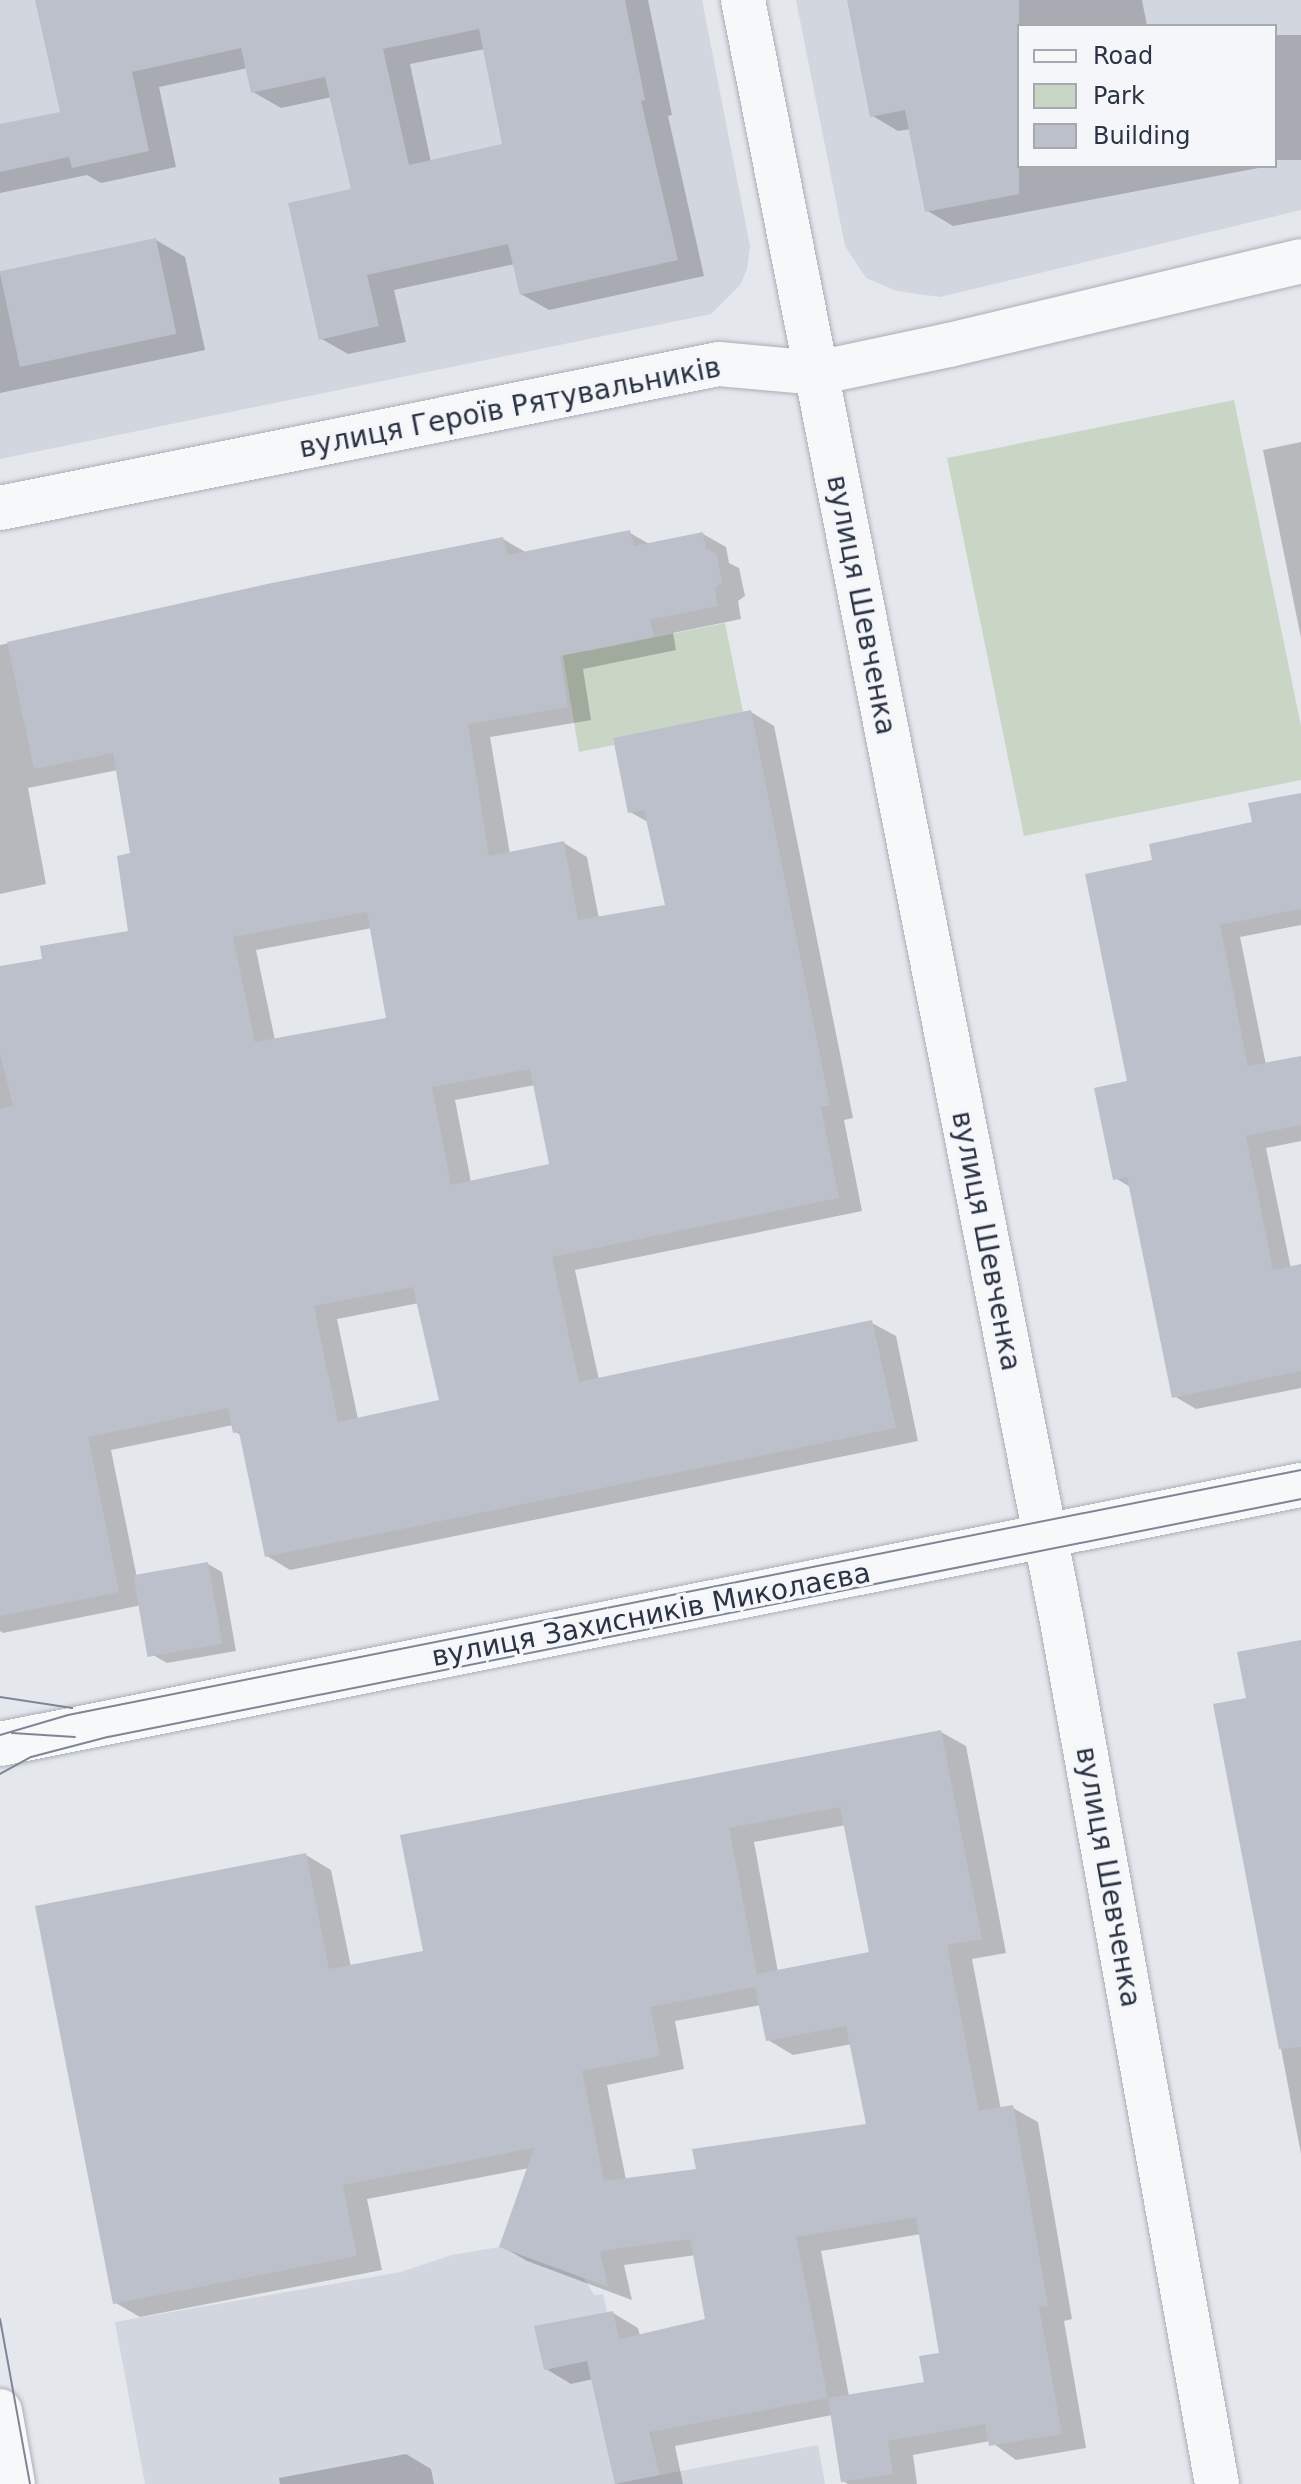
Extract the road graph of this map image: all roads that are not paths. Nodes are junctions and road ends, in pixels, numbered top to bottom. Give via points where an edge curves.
1 (743, 0) edge
2 (1301, 261) edge
3 (817, 373) junction
4 (0, 508) edge
5 (1301, 1485) edge
6 (1045, 1537) junction
7 (0, 1744) edge
8 (0, 2411) edge
9 (13, 2484) edge
10 (1217, 2484) edge

1 - 3 street, вулиця Шевченка
2 - 3 street, вулиця Героїв Рятувальників
3 - 4 street, вулиця Героїв Рятувальників via 719,364
3 - 6 street, вулиця Шевченка
5 - 6 street, вулиця Захисників Миколаєва
6 - 7 street, вулиця Захисників Миколаєва
6 - 10 street, вулиця Шевченка
8 - 9 street

